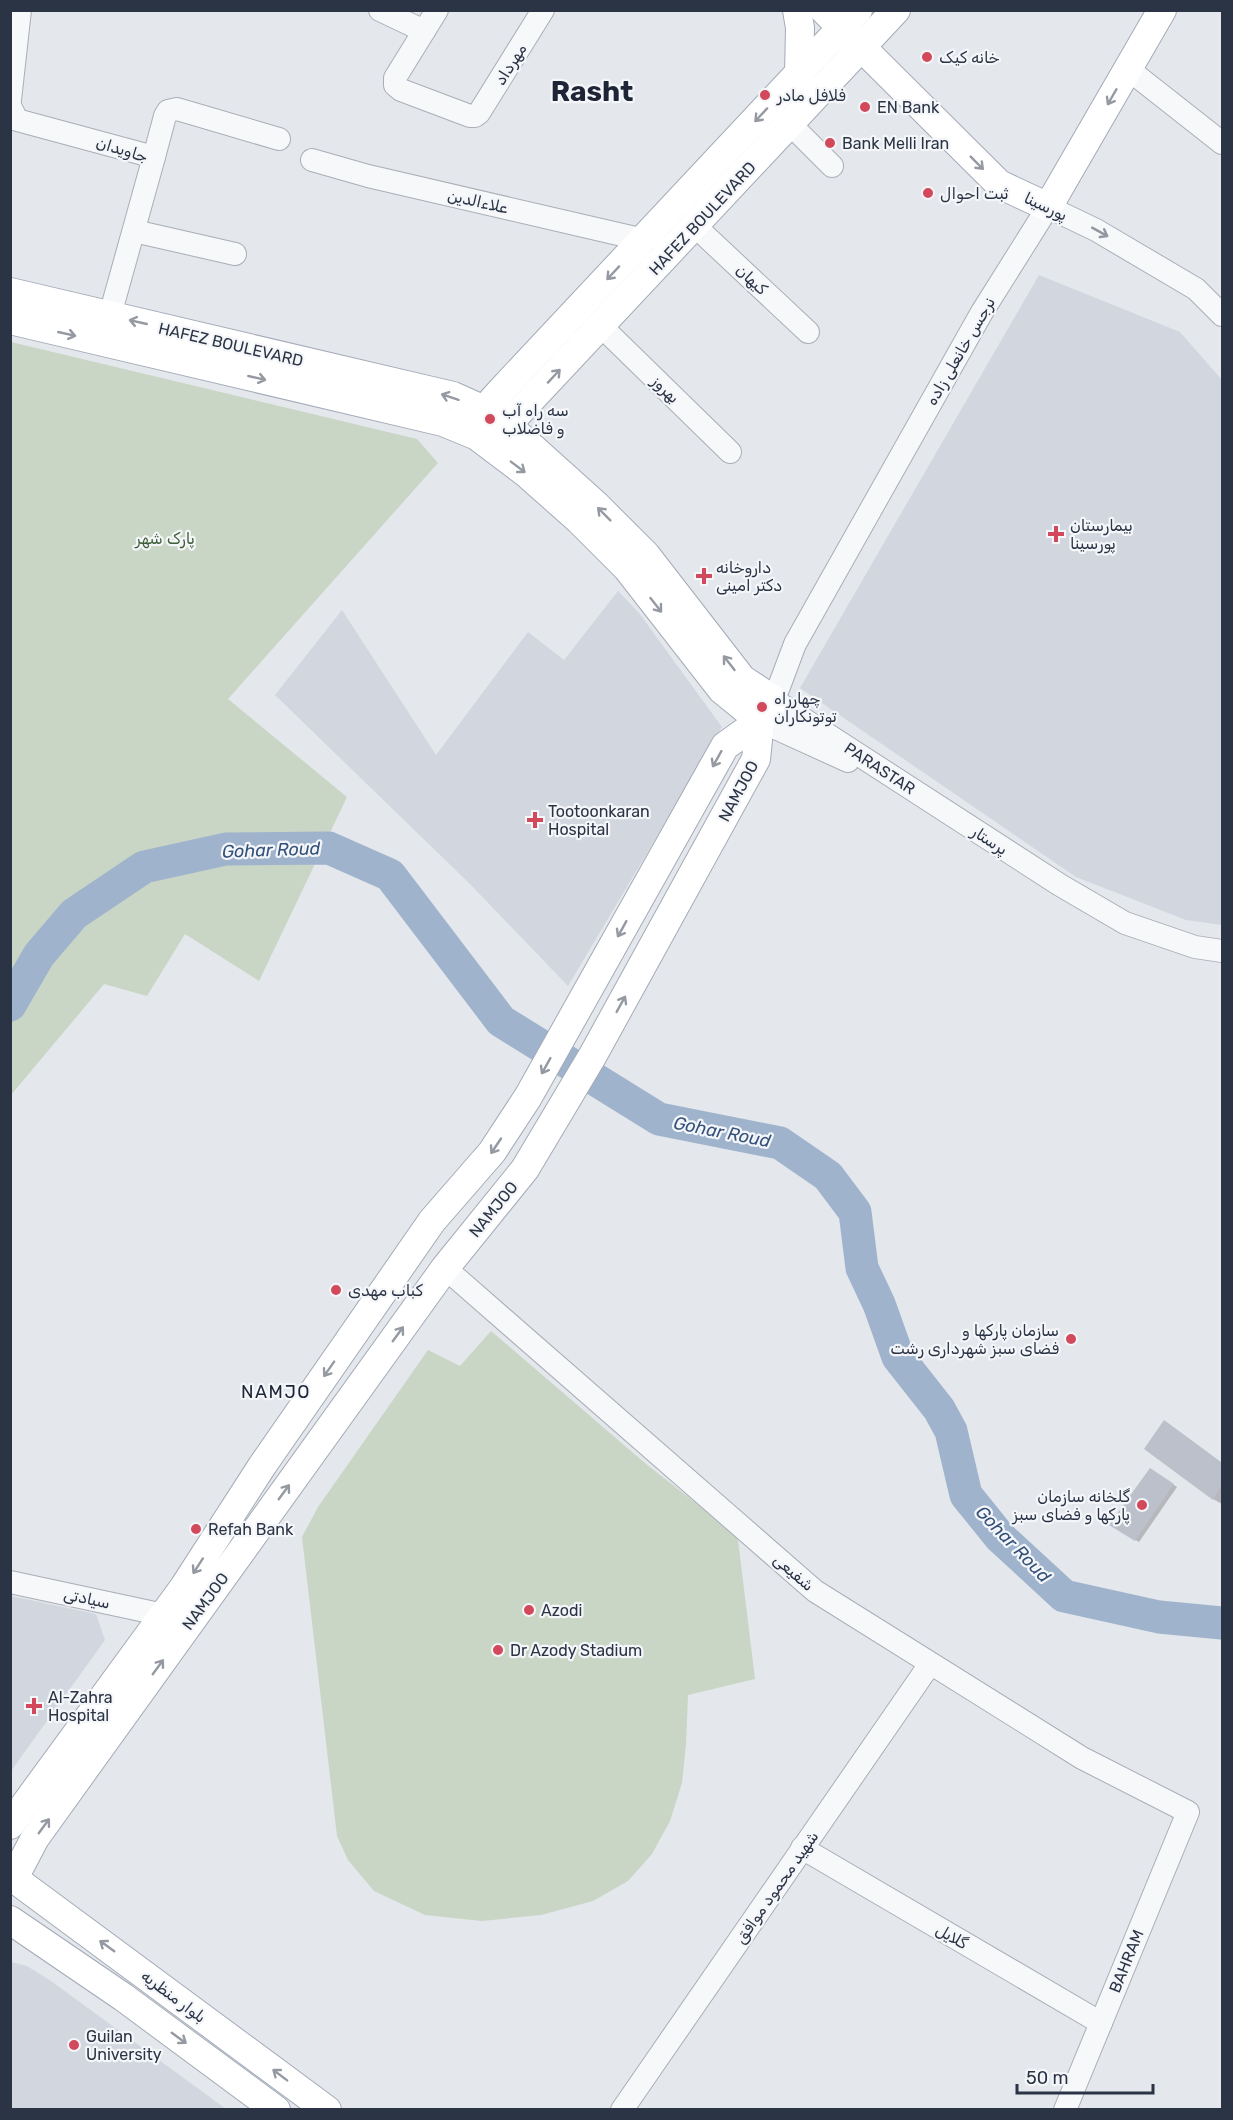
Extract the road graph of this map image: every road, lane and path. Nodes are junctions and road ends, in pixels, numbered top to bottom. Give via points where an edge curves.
1 (20, 10) edge
2 (380, 10) edge
3 (437, 10) edge
4 (543, 10) edge
5 (798, 10) edge
6 (896, 10) edge
7 (1162, 10) edge
8 (846, 24) edge
9 (424, 31) junction
10 (1128, 69) junction
11 (799, 74) junction
12 (10, 100) edge
13 (10, 106) edge
14 (790, 124) junction
15 (279, 139) dead end
16 (1222, 144) edge
17 (154, 158) junction
18 (312, 160) dead end
19 (832, 166) dead end
20 (1048, 207) junction
21 (695, 225) junction
22 (134, 231) junction
23 (644, 240) junction
24 (235, 254) dead end
25 (10, 292) edge
26 (110, 315) junction
27 (1222, 315) edge
28 (10, 320) edge
29 (601, 326) junction
30 (808, 332) dead end
31 (489, 424) junction
32 (730, 452) dead end
33 (767, 710) junction
34 (926, 797) joint
35 (1222, 951) edge
36 (563, 1035) junction
37 (593, 1055) junction
38 (445, 1268) junction
39 (10, 1582) edge
40 (164, 1615) junction
41 (930, 1664) junction
42 (80, 1753) junction
43 (1188, 1812) joint
44 (10, 1825) edge
45 (802, 1848) junction
46 (15, 1878) edge
47 (10, 1914) edge
48 (10, 1920) edge
49 (143, 1972) junction
50 (123, 1997) junction
51 (1101, 2023) junction
52 (276, 2109) edge
53 (327, 2109) edge
54 (622, 2109) edge
55 (1065, 2109) edge

1 - 12 street
2 - 9 street
3 - 9 street
4 - 9 street, مهرداد via 475,116 395,85 395,78
5 - 11 main road
6 - 8 main road, HAFEZ BOULEVARD
7 - 10 main road, نرجس خانعلی زاده
8 - 11 main road, HAFEZ BOULEVARD
8 - 14 main road, HAFEZ BOULEVARD
8 -> 20 main road, پورسینا via 999,184
10 - 16 street
10 -> 20 main road, نرجس خانعلی زاده
11 -> 23 main road, HAFEZ BOULEVARD
13 - 17 street, جاویدان via 17,120
14 - 19 street
14 - 21 main road, HAFEZ BOULEVARD
15 - 17 street via 177,110 168,111
17 - 22 street, جاویدان
18 - 23 street, علاءالدین
20 -> 27 street, پورسینا via 1096,230 1196,289
20 - 33 street, نرجس خانعلی زاده via 982,312 795,644
21 - 29 main road, HAFEZ BOULEVARD
21 - 30 street, کیهان
22 - 24 street
22 - 26 street, جاویدان
23 -> 31 main road, HAFEZ BOULEVARD
25 - 26 main road, HAFEZ BOULEVARD
31 -> 26 main road, HAFEZ BOULEVARD via 453,396
28 -> 31 main road, HAFEZ BOULEVARD via 443,422
31 -> 29 main road, HAFEZ BOULEVARD
29 - 32 street, بهروز
31 - 33 main road, HAFEZ BOULEVARD via 597,506 646,555
33 - 34 street, PARASTAR
33 -> 36 main road, NAMJOO via 724,746
37 -> 33 main road, NAMJOO via 756,759
34 - 35 street, پرستار via 1125,923 1195,947
36 - 37 main road
36 -> 40 main road, NAMJOO via 492,1152 426,1231 262,1466
37 - 38 main road, NAMJOO via 525,1169
38 - 41 street, شفیعی via 815,1591
42 -> 38 main road, NAMJOO
39 - 40 street, سیادتی
40 - 42 main road, NAMJOO
41 - 43 street, شفیعی via 1082,1758
41 - 45 street, شهید محمود موافق
42 - 44 main road, NAMJOO
46 -> 42 main road, NAMJOO
43 - 51 street, BAHRAM
45 - 51 street, گلایل
45 - 54 street, شهید محمود موافق
46 - 47 main road, NAMJOO via 21,1896
49 -> 46 main road, بلوار منظریه
48 - 50 main road, بلوار منظریه
49 - 50 main road
53 -> 49 main road, بلوار منظریه
50 -> 52 main road, بلوار منظریه
51 - 55 street, BAHRAM

